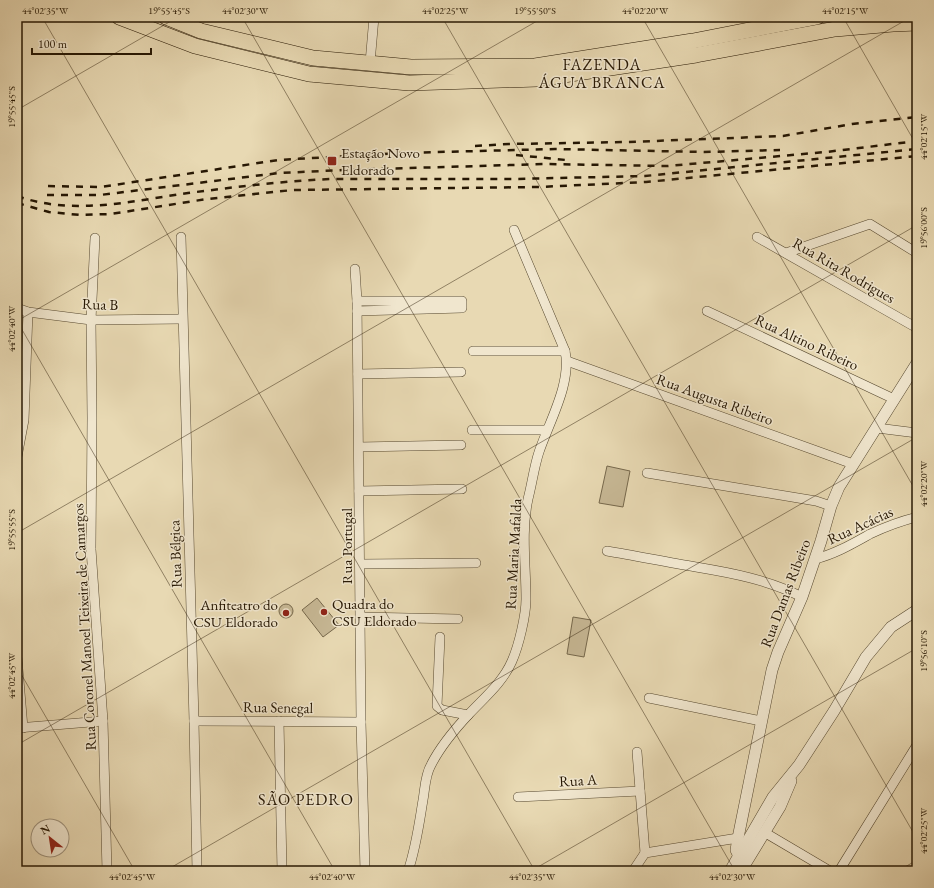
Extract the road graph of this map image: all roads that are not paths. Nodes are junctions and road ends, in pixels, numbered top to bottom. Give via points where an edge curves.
1 (119, 17) edge
2 (166, 17) edge
3 (374, 17) edge
4 (817, 17) edge
5 (917, 23) edge
6 (370, 63) junction
7 (514, 230) dead end
8 (181, 237) dead end
9 (757, 237) dead end
10 (95, 238) dead end
11 (786, 253) junction
12 (917, 253) edge
13 (355, 269) dead end
14 (357, 306) junction
15 (17, 308) edge
16 (707, 310) dead end
17 (28, 312) junction
18 (182, 318) junction
19 (91, 320) junction
20 (917, 328) edge
21 (472, 351) dead end
22 (565, 351) junction
23 (567, 361) junction
24 (917, 363) edge
25 (461, 372) dead end
26 (358, 374) junction
27 (894, 399) junction
28 (876, 428) junction
29 (472, 430) dead end
30 (546, 430) junction
31 (917, 433) edge
32 (461, 445) dead end
33 (358, 447) junction
34 (17, 457) edge
35 (853, 464) junction
36 (647, 473) dead end
37 (462, 489) dead end
38 (359, 491) junction
39 (831, 506) junction
40 (917, 517) edge
41 (607, 552) dead end
42 (815, 559) junction
43 (476, 563) dead end
44 (360, 564) junction
45 (802, 597) junction
46 (917, 610) edge
47 (360, 617) junction
48 (458, 619) dead end
49 (440, 637) dead end
50 (17, 657) edge
51 (649, 698) dead end
52 (468, 715) junction
53 (103, 721) junction
54 (194, 721) junction
55 (279, 721) junction
56 (761, 721) junction
57 (361, 722) junction
58 (20, 728) edge
59 (917, 745) edge
60 (637, 752) dead end
61 (799, 764) junction
62 (640, 791) junction
63 (518, 797) dead end
64 (774, 797) junction
65 (764, 832) junction
66 (738, 838) junction
67 (645, 853) junction
68 (738, 856) junction
69 (410, 868) edge
70 (107, 871) edge
71 (196, 871) edge
72 (282, 871) edge
73 (365, 871) edge
74 (632, 871) edge
75 (730, 871) edge
76 (740, 871) edge
77 (830, 871) edge
78 (839, 871) edge

1 - 5 highway via 195,46 309,74 409,82 537,79 835,29
2 - 6 highway via 201,31 313,58
3 - 6 street
4 - 6 highway via 693,41 534,66 411,67
7 - 22 street, Rua Maria Mafalda
8 - 18 street, Rua Bélgica
9 - 11 street, Rua Rita Rodrigues
10 - 19 street, Rua Coronel Manoel Teixeira de Camargos
11 - 12 street via 870,224
11 - 20 street, Rua Rita Rodrigues
13 - 14 street, Rua Portugal
14 - 14 street via 462,308 462,301
14 - 26 street, Rua Portugal
15 - 17 street, Rua B
16 - 27 street, Rua Altino Ribeiro
17 - 19 street, Rua B
17 - 34 street via 24,420
18 - 19 street, Rua B
18 - 54 street, Rua Bélgica
19 - 53 street, Rua Coronel Manoel Teixeira de Camargos via 91,549
21 - 22 street
22 - 23 street, Rua Maria Mafalda
23 - 30 street, Rua Maria Mafalda via 556,406
23 - 35 street, Rua Augusta Ribeiro
24 - 27 street, Rua Damas Ribeiro
25 - 26 street
26 - 33 street, Rua Portugal
27 - 28 street, Rua Damas Ribeiro
28 - 31 street
28 - 35 street, Rua Damas Ribeiro
29 - 30 street
30 - 52 street, Rua Maria Mafalda via 526,509 526,601 521,631 512,661 501,680
32 - 33 street
33 - 38 street, Rua Portugal
35 - 39 street, Rua Damas Ribeiro
36 - 39 street via 816,501
37 - 38 street
38 - 44 street, Rua Portugal
39 - 42 street, Rua Damas Ribeiro
40 - 42 street, Rua Acácias via 872,533 829,556
41 - 45 street via 751,577
42 - 45 street, Rua Damas Ribeiro
43 - 44 street
44 - 47 street, Rua Portugal
45 - 56 street, Rua Damas Ribeiro via 772,670
46 - 61 street via 891,627 866,657
47 - 48 street
47 - 57 street, Rua Portugal
49 - 52 street via 437,706 442,710
50 - 58 street
51 - 56 street
52 - 69 street, Rua Maria Mafalda via 440,749 430,766
53 - 58 street
53 - 70 street, Rua Coronel Manoel Teixeira de Camargos
54 - 55 street, Rua Senegal
54 - 71 street, Rua Bélgica
55 - 57 street, Rua Senegal
55 - 72 street
56 - 66 street, Rua Damas Ribeiro
57 - 73 street, Rua Portugal
59 - 78 street
60 - 62 street
61 - 64 street
61 - 65 street via 780,806
62 - 63 street, Rua A
62 - 67 street
64 - 65 street via 763,824
64 - 68 street
65 - 76 street
65 - 77 street
66 - 67 street
66 - 68 street, Rua Damas Ribeiro
67 - 74 street
68 - 75 street
68 - 76 street, Rua Damas Ribeiro via 741,860

